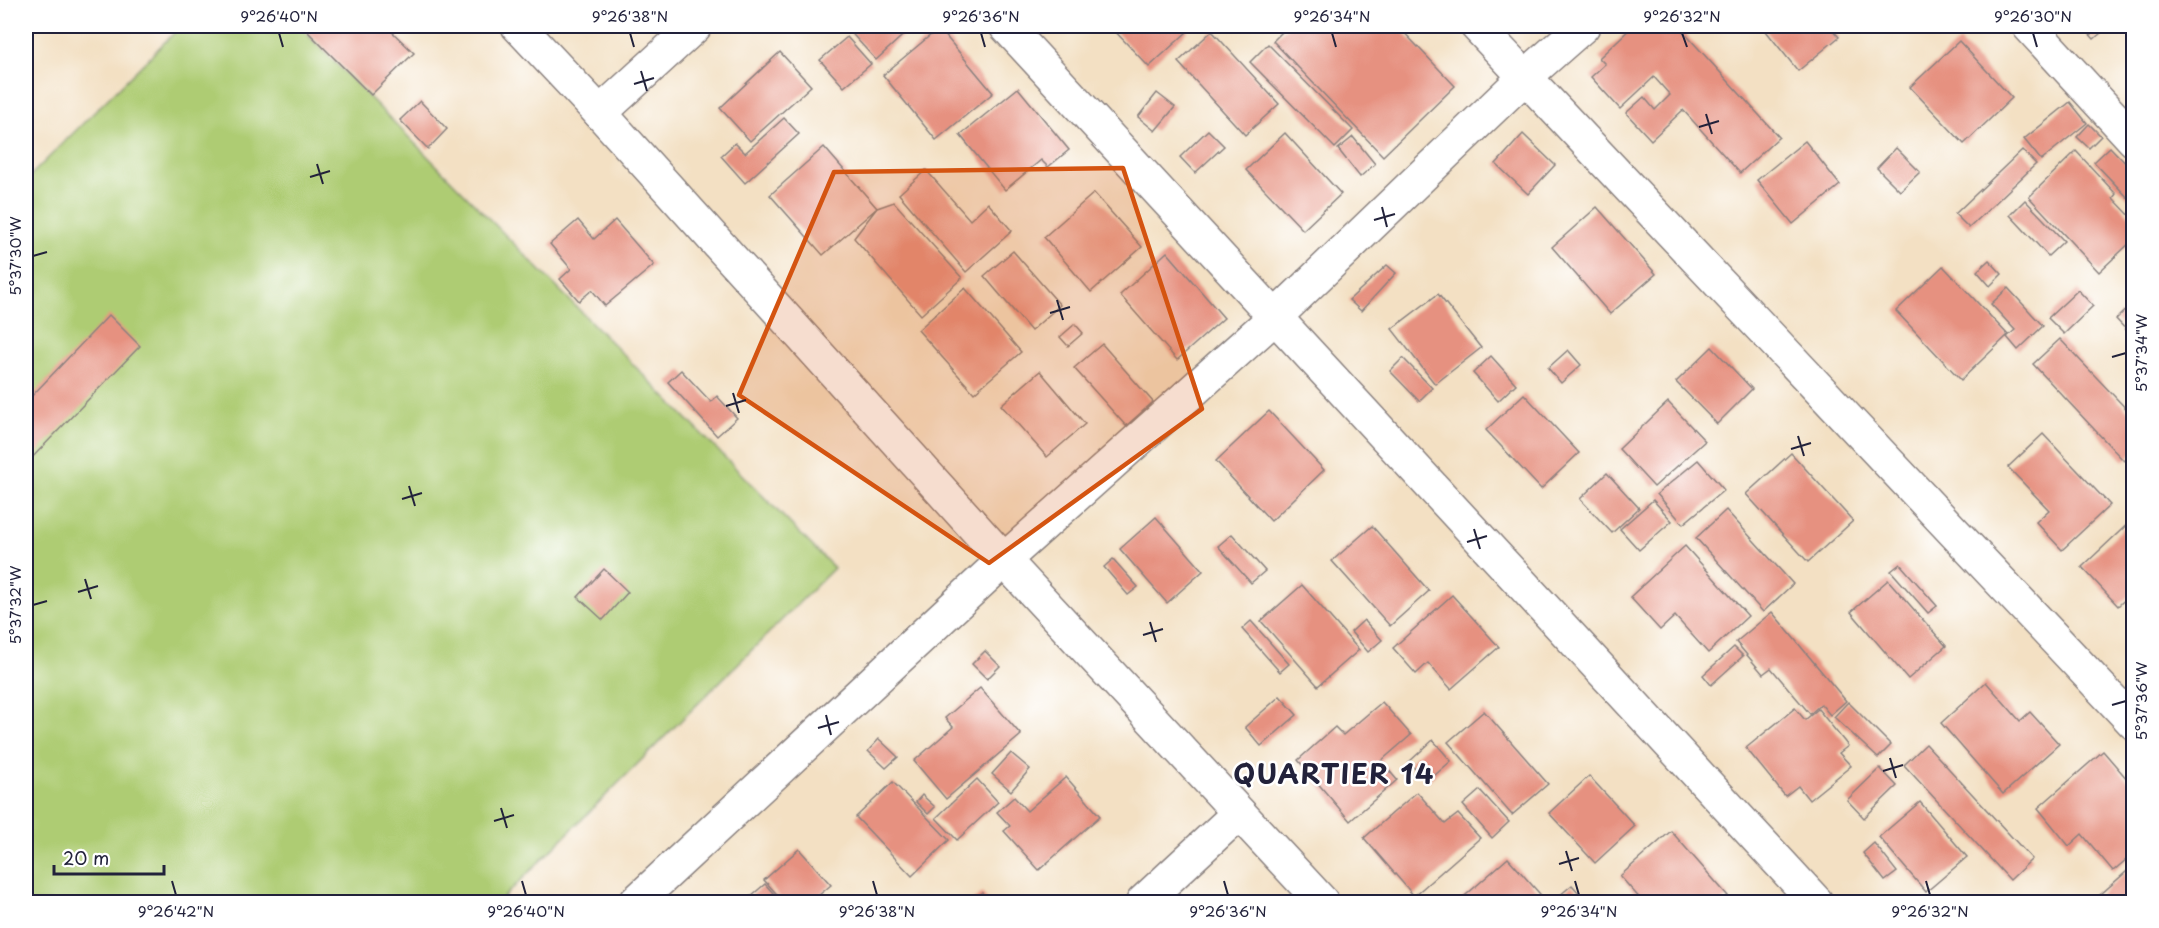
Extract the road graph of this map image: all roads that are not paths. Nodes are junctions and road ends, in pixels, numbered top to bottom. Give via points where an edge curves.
1 (518, 26) edge
2 (695, 26) edge
3 (1006, 26) edge
4 (1477, 26) edge
5 (1583, 26) edge
6 (2029, 26) edge
7 (1525, 77) junction
8 (600, 113) junction
9 (2133, 140) edge
10 (1274, 318) junction
11 (1004, 560) junction
12 (2133, 723) edge
13 (1239, 813) junction
14 (636, 903) edge
15 (1143, 903) edge
16 (1322, 903) edge
17 (1816, 903) edge

1 - 8 street
2 - 8 street
3 - 10 street
4 - 7 street
5 - 7 street
6 - 9 street
7 - 10 street
7 - 12 street
8 - 11 street
10 - 11 street
10 - 17 street
11 - 13 street
11 - 14 street
13 - 15 street
13 - 16 street

